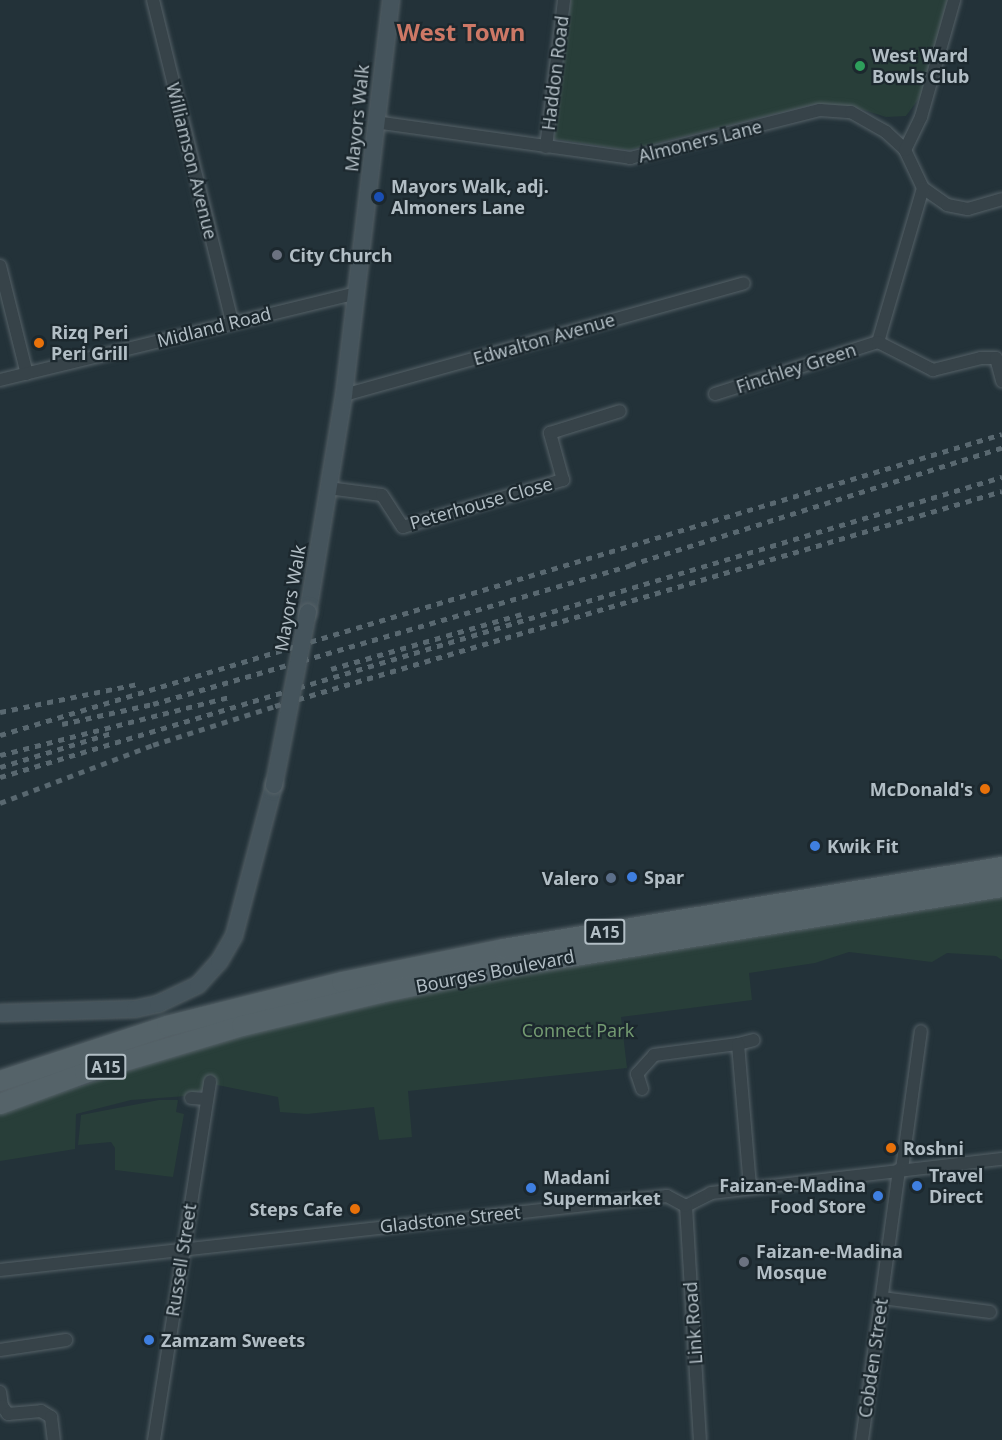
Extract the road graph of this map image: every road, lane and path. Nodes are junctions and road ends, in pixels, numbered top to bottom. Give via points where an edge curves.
1 (153, 0) edge
2 (391, 0) edge
3 (564, 0) edge
4 (954, 0) edge
5 (375, 122) junction
6 (546, 147) junction
7 (905, 150) junction
8 (923, 188) junction
9 (1002, 199) edge
10 (0, 266) edge
11 (744, 283) dead end
12 (358, 293) junction
13 (232, 321) junction
14 (878, 342) junction
15 (27, 374) junction
16 (0, 380) edge
17 (1002, 381) edge
18 (715, 394) dead end
19 (344, 395) junction
20 (620, 411) dead end
21 (328, 488) junction
22 (1002, 867) edge
23 (1002, 887) edge
24 (0, 1013) edge
25 (921, 1031) dead end
26 (754, 1040) dead end
27 (738, 1044) junction
28 (0, 1081) edge
29 (210, 1081) dead end
30 (642, 1089) dead end
31 (191, 1098) dead end
32 (207, 1099) junction
33 (0, 1104) edge
34 (1002, 1160) edge
35 (901, 1169) junction
36 (750, 1187) junction
37 (686, 1206) junction
38 (182, 1251) junction
39 (0, 1270) edge
40 (882, 1299) junction
41 (990, 1312) dead end
42 (66, 1340) dead end
43 (0, 1350) edge
44 (0, 1392) edge
45 (54, 1440) edge
46 (154, 1440) edge
47 (700, 1440) edge
48 (862, 1440) edge

1 - 13 street, Williamson Avenue
2 - 5 street, Mayors Walk
3 - 6 street, Haddon Road
4 - 7 street via 921,117
5 - 6 street, Almoners Lane
5 - 12 street, Mayors Walk
6 - 7 street, Almoners Lane via 630,158 820,110 851,112 886,132
7 - 8 street
8 - 9 street via 947,205 968,209
8 - 14 street, Finchley Green
10 - 15 street
11 - 19 street, Edwalton Avenue
12 - 13 street, Midland Road
12 - 19 street, Mayors Walk
13 - 15 street, Midland Road
14 - 17 street, Finchley Green via 933,370 996,358
14 - 18 street, Finchley Green
15 - 16 street, Midland Road
19 - 21 street, Mayors Walk
20 - 21 street, Peterhouse Close via 550,433 564,480 403,527 382,495
21 - 24 street, Mayors Walk, bridge via 274,785 234,936 219,962 198,985 158,1004 135,1009
22 - 28 main road, Bourges Boulevard / A15 via 504,949 342,982 167,1026
23 - 33 main road, Bourges Boulevard / A15 via 507,967 384,992 242,1026 86,1073
25 - 35 street, Cobden Street
26 - 27 street
27 - 30 street via 654,1055 637,1074
27 - 36 street
29 - 32 street, Russell Street
31 - 32 street
32 - 38 street, Russell Street
34 - 35 street
35 - 36 street
35 - 40 street, Cobden Street
36 - 37 street via 711,1192
37 - 38 street, Gladstone Street via 667,1196
37 - 47 street, Link Road
38 - 39 street, Gladstone Street
38 - 46 street, Russell Street
40 - 41 street
40 - 48 street, Cobden Street
42 - 43 street
44 - 45 street via 8,1414 41,1412 51,1417

